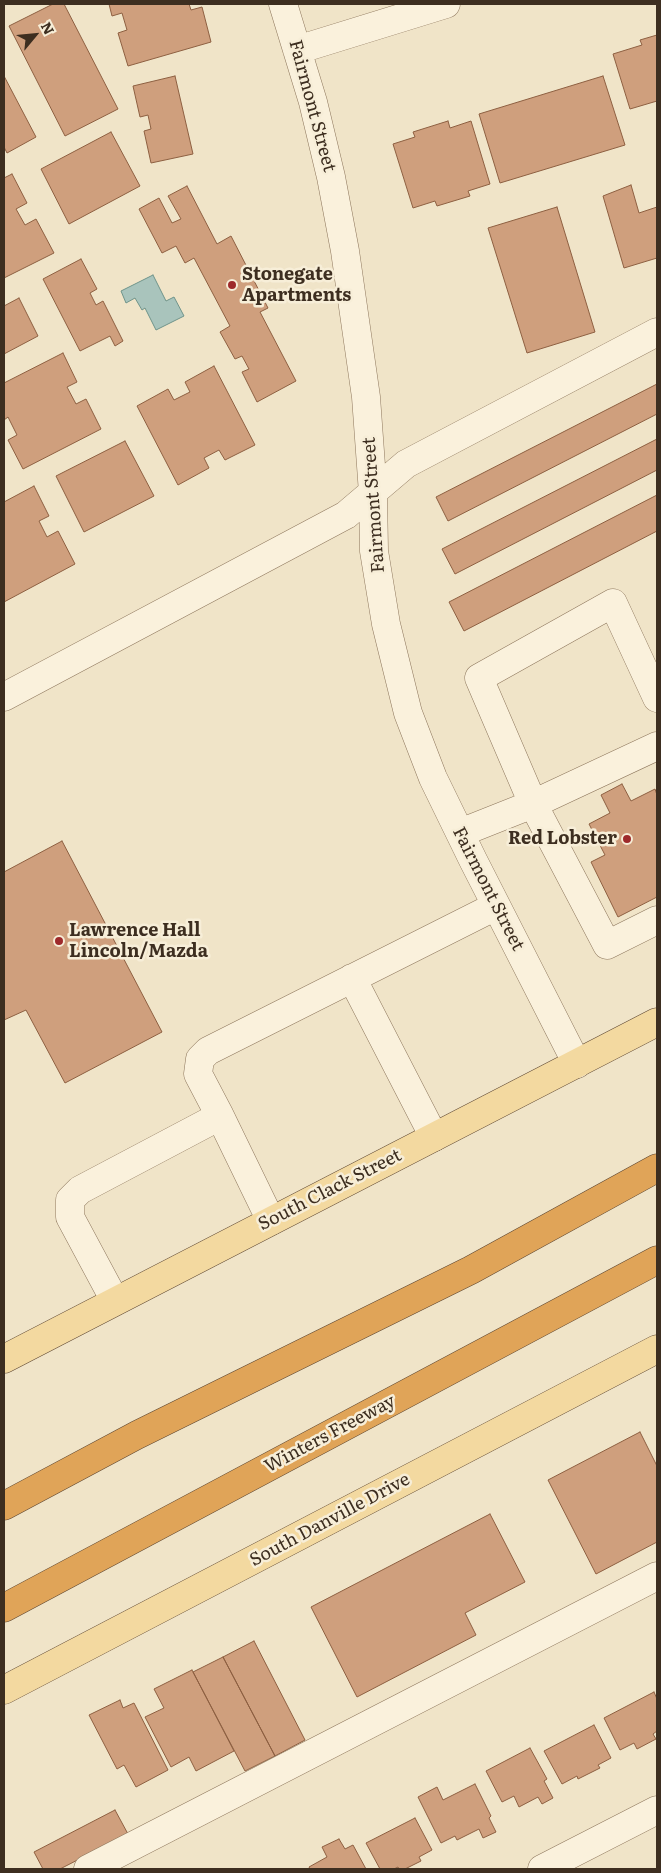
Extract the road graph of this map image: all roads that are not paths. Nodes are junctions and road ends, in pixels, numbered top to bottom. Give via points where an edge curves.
1 (283, 4) edge
2 (446, 4) edge
3 (297, 50) junction
4 (657, 332) edge
5 (373, 493) junction
6 (4, 697) edge
7 (657, 698) edge
8 (657, 746) edge
9 (534, 804) junction
10 (460, 833) junction
11 (496, 906) junction
12 (657, 920) edge
13 (352, 978) junction
14 (657, 1022) edge
15 (577, 1064) junction
16 (220, 1116) junction
17 (434, 1137) junction
18 (657, 1168) edge
19 (270, 1221) junction
20 (657, 1260) edge
21 (115, 1301) junction
22 (657, 1349) edge
23 (4, 1359) edge
24 (4, 1506) edge
25 (657, 1576) edge
26 (4, 1608) edge
27 (4, 1690) edge
28 (657, 1810) edge
29 (124, 1861) edge
30 (88, 1869) edge
31 (542, 1869) edge

1 - 3 street, Fairmont Street
2 - 3 street
3 - 5 street, Fairmont Street via 331,176 345,251 366,397
4 - 5 street via 406,464
5 - 6 street via 346,515
5 - 10 street, Fairmont Street via 374,551 386,624 408,713 433,778
7 - 9 street via 613,603 479,678
8 - 9 street
9 - 10 street
9 - 12 street via 607,945
10 - 11 street, Fairmont Street
11 - 13 street
11 - 15 street, Fairmont Street
13 - 16 street via 208,1051 200,1059 198,1074
13 - 17 street
14 - 15 main road, South Clack Street
15 - 17 main road, South Clack Street
16 - 19 street
16 - 21 street via 80,1190 70,1200 70,1217
17 - 19 main road, South Clack Street
18 - 24 highway via 472,1270 138,1435
19 - 21 main road, South Clack Street
20 - 26 highway, Winters Freeway
21 - 23 main road, South Clack Street
22 - 27 main road, South Danville Drive
25 - 29 street
28 - 31 street
29 - 30 street

